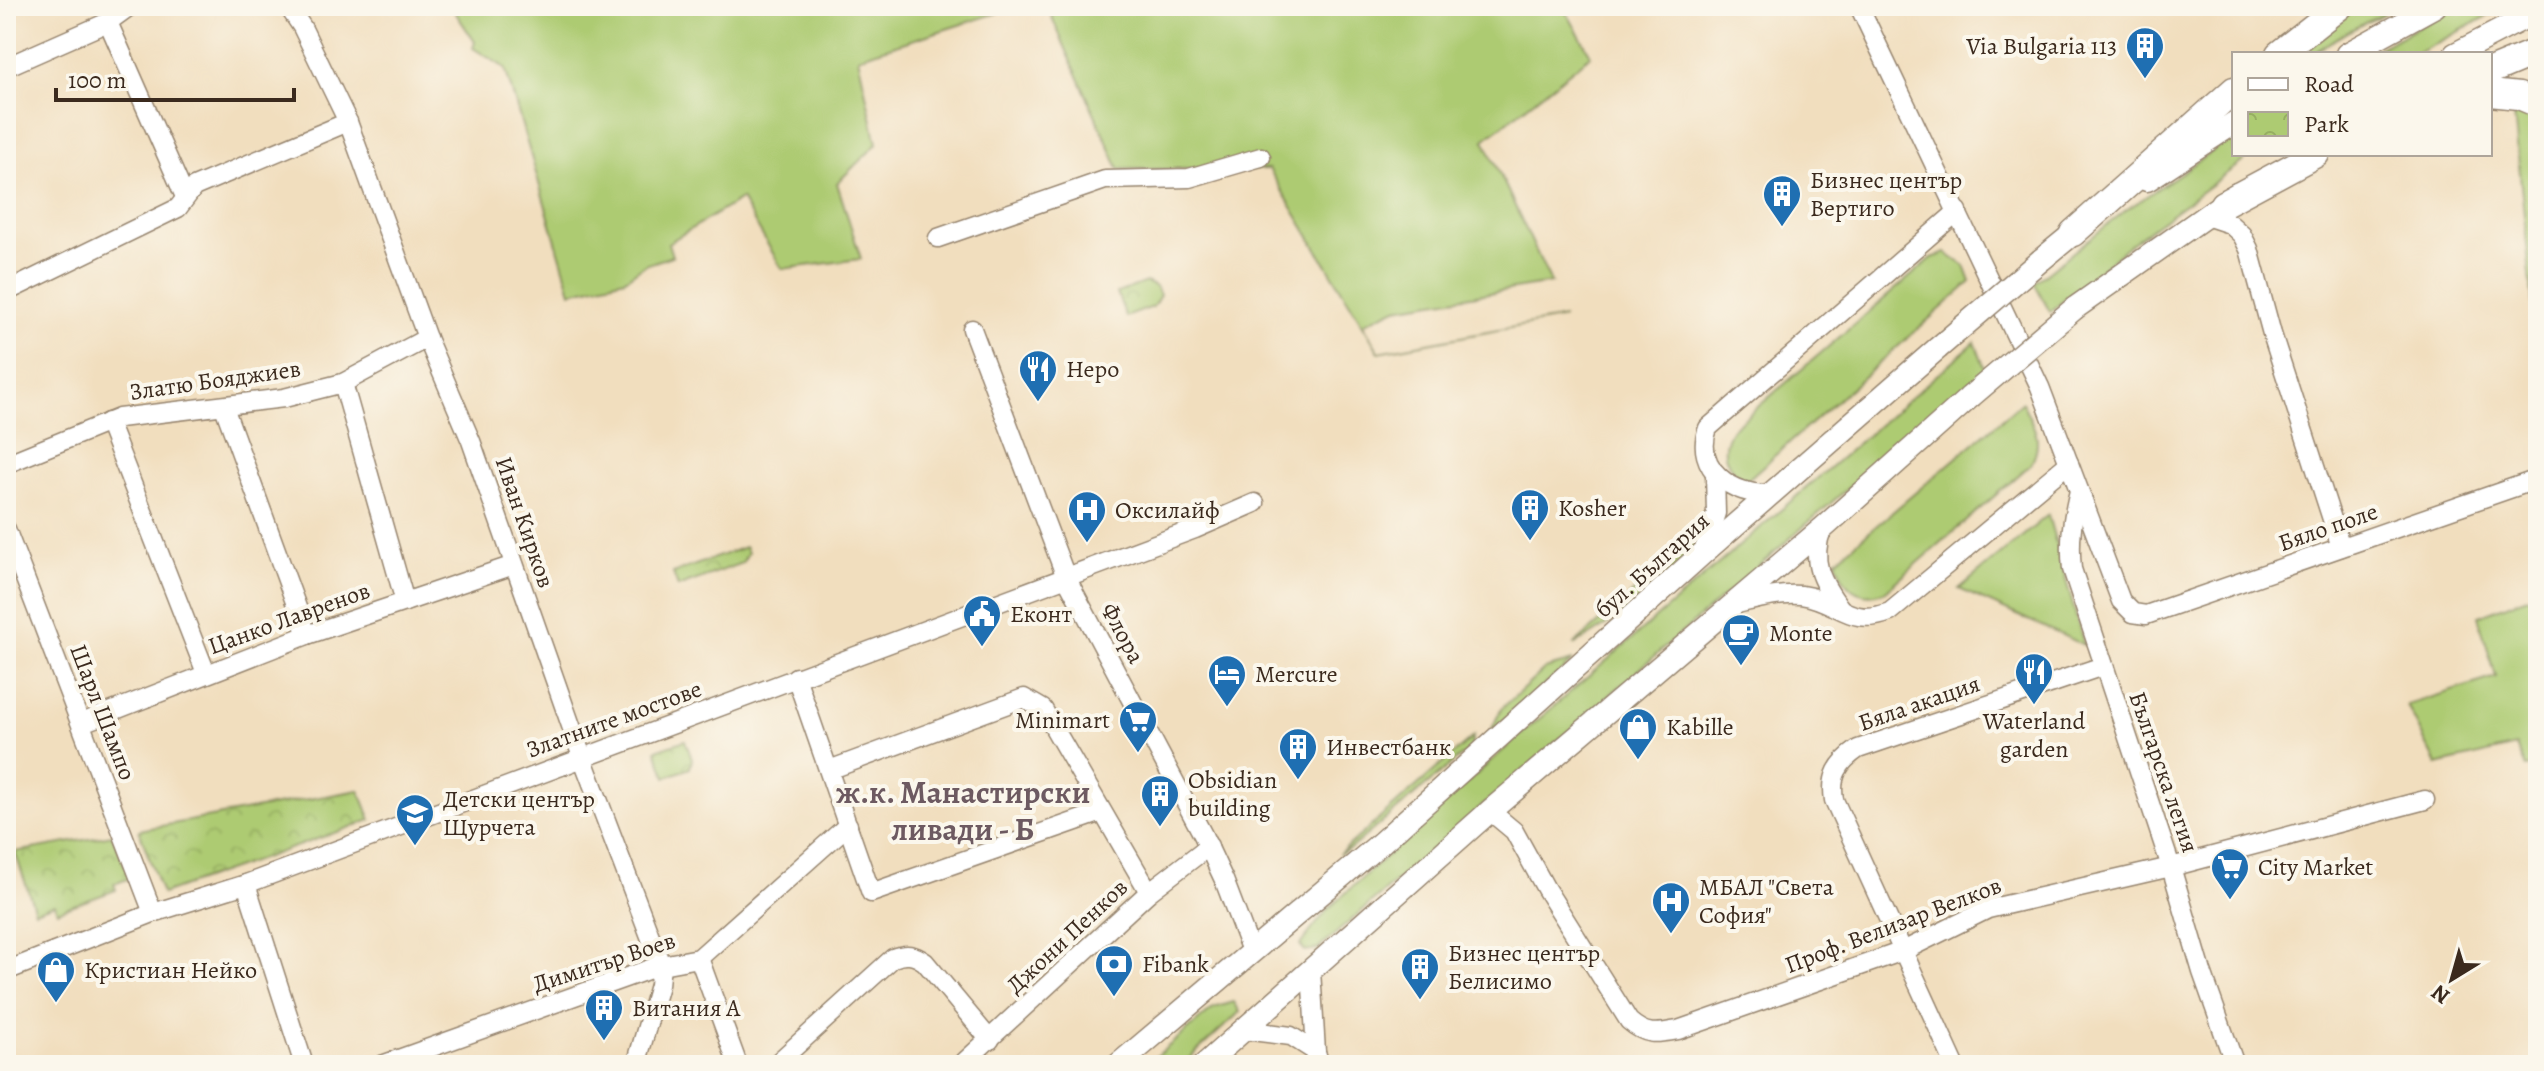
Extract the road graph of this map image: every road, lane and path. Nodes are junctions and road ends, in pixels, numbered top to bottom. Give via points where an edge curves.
1 (130, 6) edge
2 (288, 6) edge
3 (1859, 6) edge
4 (2435, 6) edge
5 (2330, 11) edge
6 (2538, 11) edge
7 (108, 22) junction
8 (2538, 51) edge
9 (2281, 52) edge
10 (2351, 52) edge
11 (2459, 52) edge
12 (6, 67) edge
13 (2492, 70) edge
14 (2232, 92) edge
15 (2492, 93) edge
16 (2538, 104) edge
17 (348, 122) junction
18 (2232, 124) edge
19 (2291, 156) edge
20 (2312, 156) edge
21 (1261, 157) dead end
22 (185, 197) junction
23 (2214, 210) junction
24 (1958, 211) junction
25 (2073, 233) junction
26 (938, 238) dead end
27 (6, 292) edge
28 (972, 329) dead end
29 (427, 338) junction
30 (343, 383) junction
31 (224, 407) junction
32 (108, 422) junction
33 (2069, 463) junction
34 (6, 464) edge
35 (1715, 474) junction
36 (2538, 479) edge
37 (2079, 491) junction
38 (1770, 494) junction
39 (1247, 506) dead end
40 (6, 529) edge
41 (1822, 529) junction
42 (2341, 547) junction
43 (1703, 553) junction
44 (514, 565) junction
45 (1066, 577) junction
46 (405, 602) junction
47 (1732, 605) junction
48 (1842, 611) junction
49 (307, 635) junction
50 (2103, 666) junction
51 (206, 673) junction
52 (796, 677) junction
53 (82, 723) junction
54 (582, 757) junction
55 (829, 770) junction
56 (2425, 800) dead end
57 (1490, 811) junction
58 (1102, 812) junction
59 (848, 825) junction
60 (1209, 846) junction
61 (2171, 867) junction
62 (246, 884) junction
63 (1149, 892) junction
64 (153, 913) junction
65 (1251, 951) junction
66 (1903, 951) junction
67 (699, 958) junction
68 (661, 965) junction
69 (1311, 970) junction
70 (6, 971) edge
71 (1244, 1030) junction
72 (990, 1040) junction
73 (1318, 1059) edge
74 (304, 1065) edge
75 (382, 1065) edge
76 (636, 1065) edge
77 (738, 1065) edge
78 (775, 1065) edge
79 (961, 1065) edge
80 (1118, 1065) edge
81 (1204, 1065) edge
82 (1955, 1065) edge
83 (2235, 1065) edge

1 - 7 street
2 - 17 street, Иван Кирков
3 - 24 street
4 - 10 main road
5 - 9 highway
6 - 11 main road
7 - 12 street
7 - 22 street
8 - 13 highway
14 - 25 highway
15 - 16 highway
17 - 22 street via 194,187
17 - 29 street, Иван Кирков
18 - 25 main road, бул. България
19 - 23 main road
20 - 23 highway
21 - 26 street via 1189,178 1105,180
22 - 27 street via 178,208 139,229
23 - 41 main road, bridge via 2075,308
23 - 42 street via 2242,235 2249,249
24 - 33 street via 2040,387
24 - 35 street via 1713,421 1704,450
25 - 38 main road, бул. България, bridge
28 - 45 street, Флора
29 - 30 street, Златю Бояджиев
29 - 44 street, Иван Кирков via 471,441
30 - 31 street, Златю Бояджиев
30 - 46 street
31 - 32 street, Златю Бояджиев
31 - 49 street
32 - 34 street, Златю Бояджиев
32 - 51 street
33 - 37 street
33 - 48 street via 1890,612 1870,619
35 - 38 street via 1742,492
35 - 43 street via 1716,513
36 - 42 street, Бяло поле
37 - 42 street, Бяло поле via 2121,601 2133,613 2146,615
37 - 50 street, Българска легия via 2069,541 2072,569
38 - 43 main road, бул. България
39 - 45 street, Златните мостове
40 - 53 street, Шарл Шампо
41 - 47 main road
41 - 48 street via 1816,564
43 - 65 main road, бул. България via 1382,842
44 - 46 street, Цанко Лавренов
44 - 54 street, Иван Кирков
45 - 52 street, Златните мостове
45 - 60 street, Флора
46 - 49 street, Цанко Лавренов
47 - 48 street via 1803,596
47 - 57 main road
49 - 51 street, Цанко Лавренов
50 - 61 street, Българска легия
50 - 66 street, Бяла акация via 1858,749 1835,771 1834,800
51 - 53 street, Цанко Лавренов
52 - 54 street, Златните мостове
52 - 55 street
53 - 64 street, Шарл Шампо
54 - 62 street, Златните мостове
54 - 68 street, Иван Кирков
55 - 58 street via 1024,698 1043,709
55 - 59 street
56 - 61 street, Проф. Велизар Велков
57 - 66 street, Проф. Велизар Велков via 1514,831 1629,1021 1641,1031 1678,1030
57 - 69 main road
58 - 59 street via 871,893
58 - 63 street
59 - 67 street, Димитър Воев
60 - 63 street, Джони Пенков
60 - 65 street, Флора
61 - 66 street, Проф. Велизар Велков via 1988,909
61 - 83 street, Българска легия
62 - 64 street, Златните мостове
62 - 74 street
63 - 72 street, Джони Пенков
64 - 70 street, Златните мостове
65 - 80 main road, бул. България
66 - 82 street, Бяла акация
67 - 68 street, Димитър Воев
67 - 77 street
68 - 75 street, Димитър Воев
68 - 76 street
69 - 71 main road
69 - 73 street
71 - 73 street via 1291,1036
71 - 81 main road
72 - 78 street via 925,962 903,954
72 - 79 street, Джони Пенков

